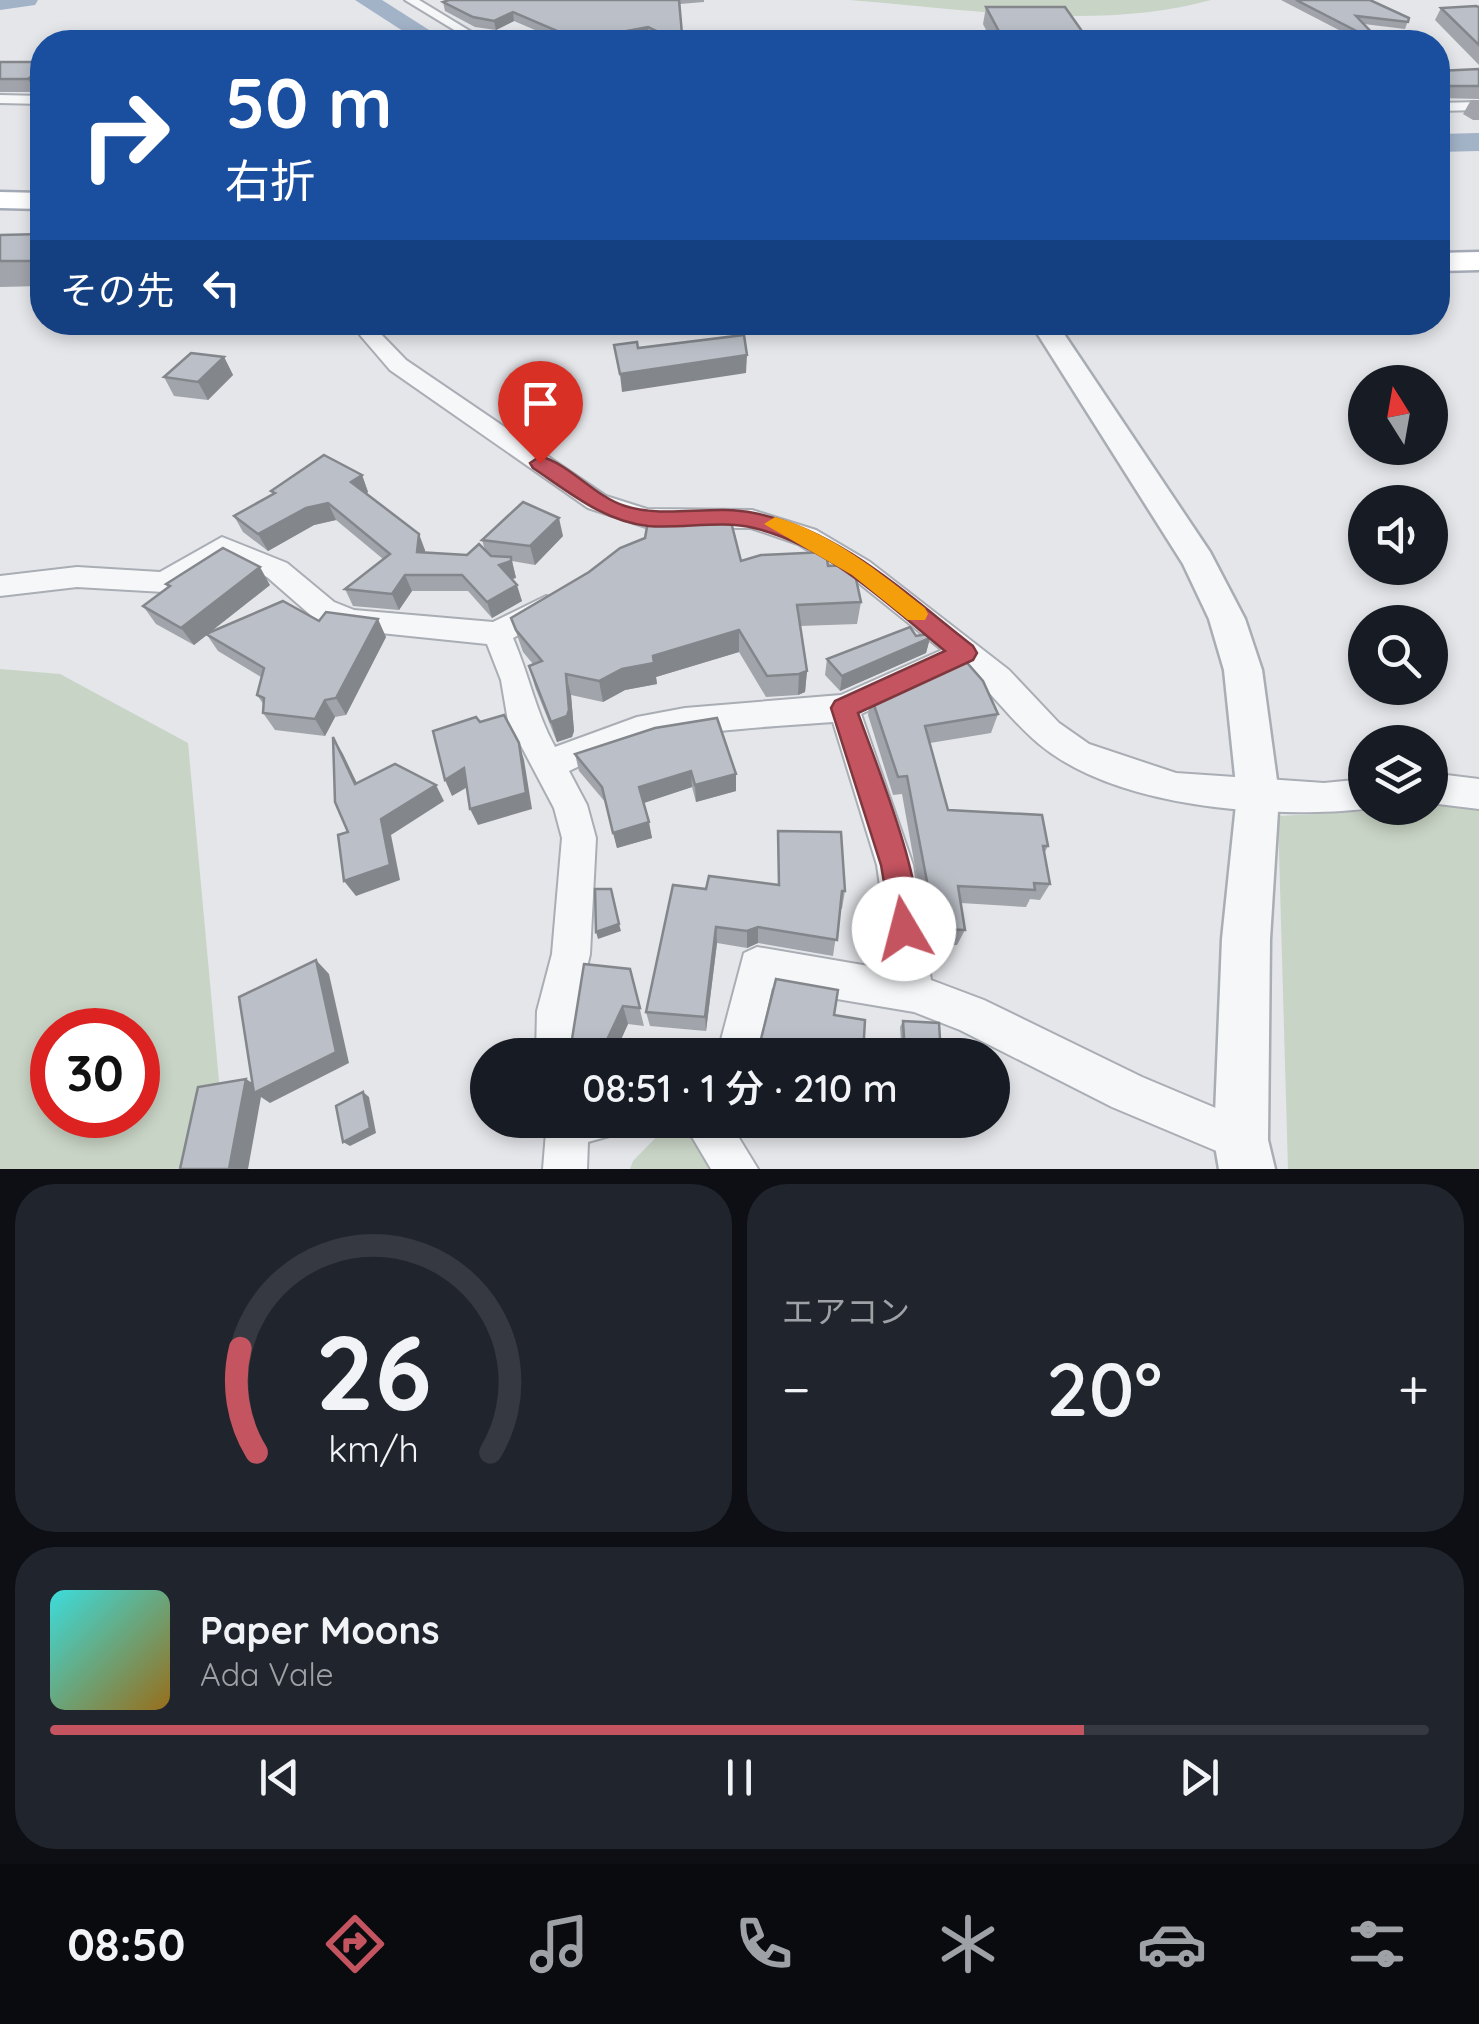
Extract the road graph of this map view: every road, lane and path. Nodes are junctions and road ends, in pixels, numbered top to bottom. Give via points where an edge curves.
1 (411, 0) edge
2 (462, 30) edge
3 (0, 99) edge
4 (30, 100) edge
5 (1479, 106) edge
6 (1450, 107) edge
7 (30, 201) edge
8 (0, 203) edge
9 (1479, 261) edge
10 (1450, 262) edge
11 (371, 335) edge
12 (1051, 335) edge
13 (646, 518) junction
14 (628, 548) edge
15 (0, 586) edge
16 (575, 590) edge
17 (497, 634) junction
18 (965, 653) junction
19 (844, 708) junction
20 (547, 766) junction
21 (1448, 790) edge
22 (1479, 794) edge
23 (1258, 795) junction
24 (1348, 796) edge
25 (914, 993) junction
26 (556, 1038) edge
27 (743, 1038) edge
28 (573, 1138) edge
29 (715, 1138) edge
30 (1244, 1154) edge
31 (565, 1169) edge
32 (736, 1169) edge

1 - 2 street
3 - 4 street
5 - 6 street
7 - 8 main road
9 - 10 main road
11 - 13 street via 398,364 598,502
12 - 23 street via 1198,561 1227,619 1246,687
13 - 14 street
13 - 18 street via 752,519 793,531 860,569
15 - 17 street via 76,576 164,582 222,546 277,570 324,610 352,620
16 - 17 street
17 - 20 street via 524,721
18 - 19 street
18 - 23 street via 1078,754 1176,788
19 - 20 street via 638,730
19 - 25 street via 895,865
20 - 26 street via 579,838 571,954
21 - 22 street
23 - 24 street
23 - 30 street via 1246,939
25 - 27 street via 757,966
25 - 30 street via 970,1014
28 - 31 street
29 - 32 street

